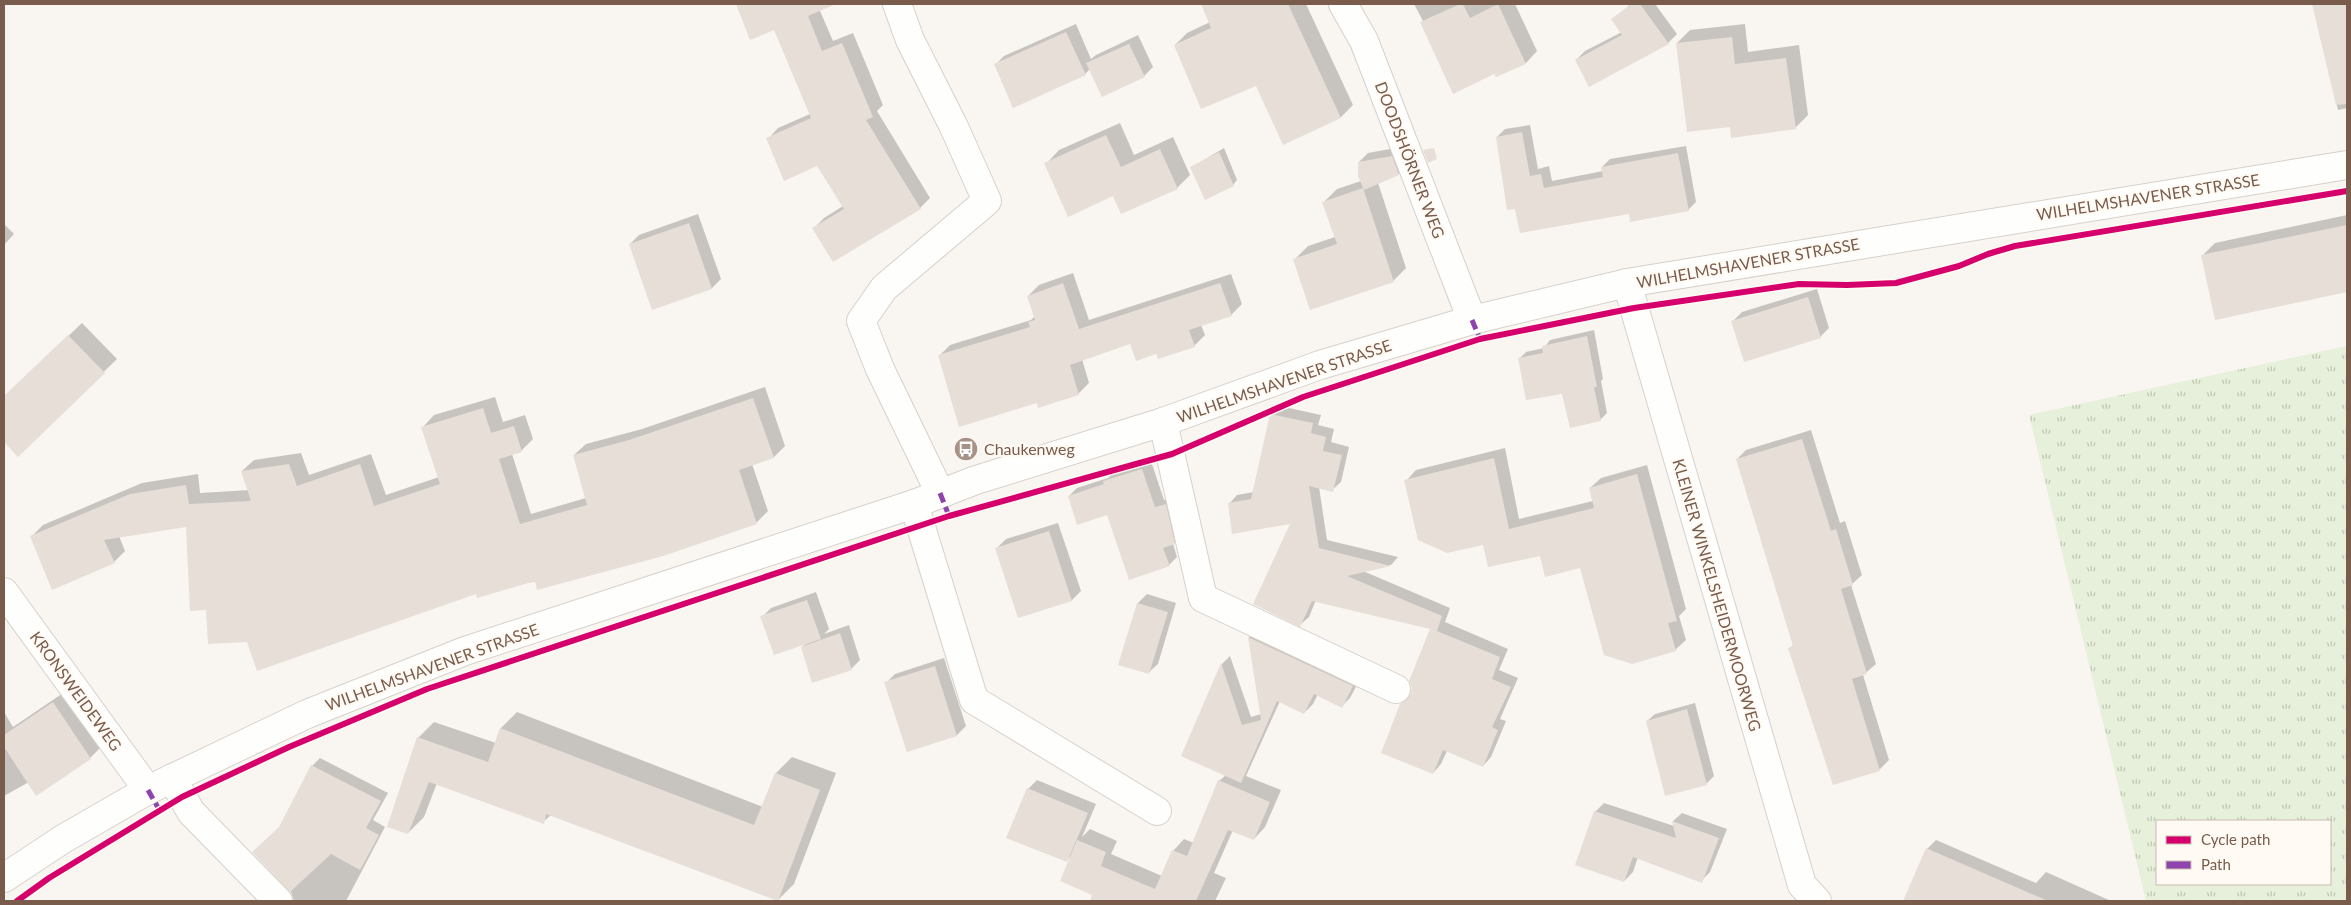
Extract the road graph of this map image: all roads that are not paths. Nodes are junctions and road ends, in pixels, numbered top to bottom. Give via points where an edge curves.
1 (897, 4) edge
2 (1343, 4) edge
3 (2347, 165) edge
4 (1627, 284) junction
5 (1472, 320) junction
6 (1164, 422) junction
7 (940, 493) junction
8 (914, 504) junction
9 (4, 592) edge
10 (1396, 689) dead end
11 (172, 778) junction
12 (148, 790) junction
13 (1157, 811) dead end
14 (4, 878) edge
15 (278, 901) edge
16 (1817, 901) edge

1 - 7 street via 910,40 987,201 884,288 861,320 880,369
2 - 5 street, DOODSHÖRNER WEG via 1364,41
3 - 4 street, WILHELMSHAVENER STRASSE
4 - 5 street, WILHELMSHAVENER STRASSE
4 - 16 street, KLEINER WINKELSHEIDERMOORWEG via 1802,885
5 - 6 street, WILHELMSHAVENER STRASSE via 1320,365
6 - 7 street, WILHELMSHAVENER STRASSE
6 - 10 street, WILHELMSHAVENER STRASSE via 1204,598
7 - 8 street, WILHELMSHAVENER STRASSE
8 - 11 street, WILHELMSHAVENER STRASSE via 465,651 307,714
8 - 13 street via 974,700
9 - 12 street, KRONSWEIDEWEG
11 - 12 street, WILHELMSHAVENER STRASSE
11 - 15 street via 191,812
12 - 14 street, WILHELMSHAVENER STRASSE

